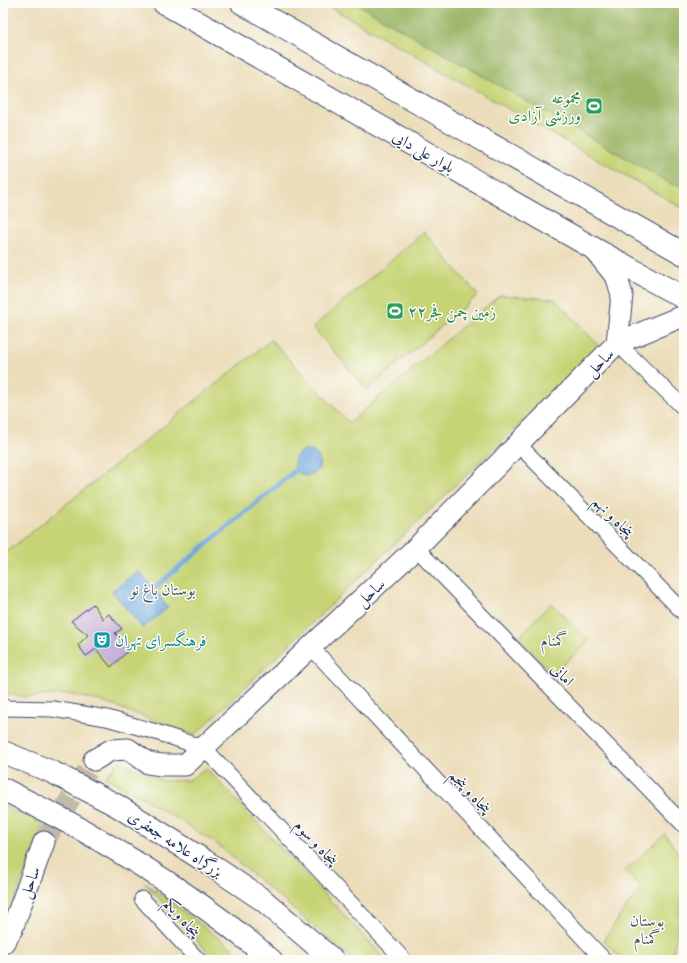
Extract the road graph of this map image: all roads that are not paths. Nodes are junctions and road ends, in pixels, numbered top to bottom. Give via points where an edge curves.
1 (164, 3) edge
2 (242, 3) edge
3 (593, 248) junction
4 (684, 254) edge
5 (684, 298) edge
6 (684, 317) edge
7 (618, 343) junction
8 (684, 408) edge
9 (518, 444) junction
10 (416, 548) junction
11 (684, 613) edge
12 (311, 647) junction
13 (3, 706) edge
14 (204, 748) junction
15 (3, 752) edge
16 (94, 760) tunnel mouth
17 (3, 789) edge
18 (684, 825) edge
19 (44, 842) tunnel mouth
20 (142, 899) dead end
21 (3, 943) edge
22 (198, 960) edge
23 (271, 960) edge
24 (334, 960) edge
25 (404, 960) edge
26 (604, 960) edge

1 - 3 main road, بلوار علی دایی
2 - 4 main road
3 - 5 main road, بلوار علی دایی
3 - 7 main road via 617,278 622,295
6 - 7 main road
7 - 8 street
7 - 9 main road, ساحل
9 - 10 main road, ساحل
9 - 11 street, پنجاه و نهم
10 - 12 main road, ساحل
10 - 18 street, امانی
12 - 14 main road, ساحل
12 - 26 street, پنجاه و پنجم
13 - 14 street via 53,709 107,718
14 - 16 main road, ساحل via 185,765 148,763 128,750 111,750
14 - 25 street, پنجاه و سوم
15 - 24 main road, بزرگراه علامه جعفری via 52,772 116,805 263,900
17 - 23 main road via 83,831 170,884 243,936
19 - 21 main road, ساحل via 12,929
20 - 22 street, پنجاه ویکم

